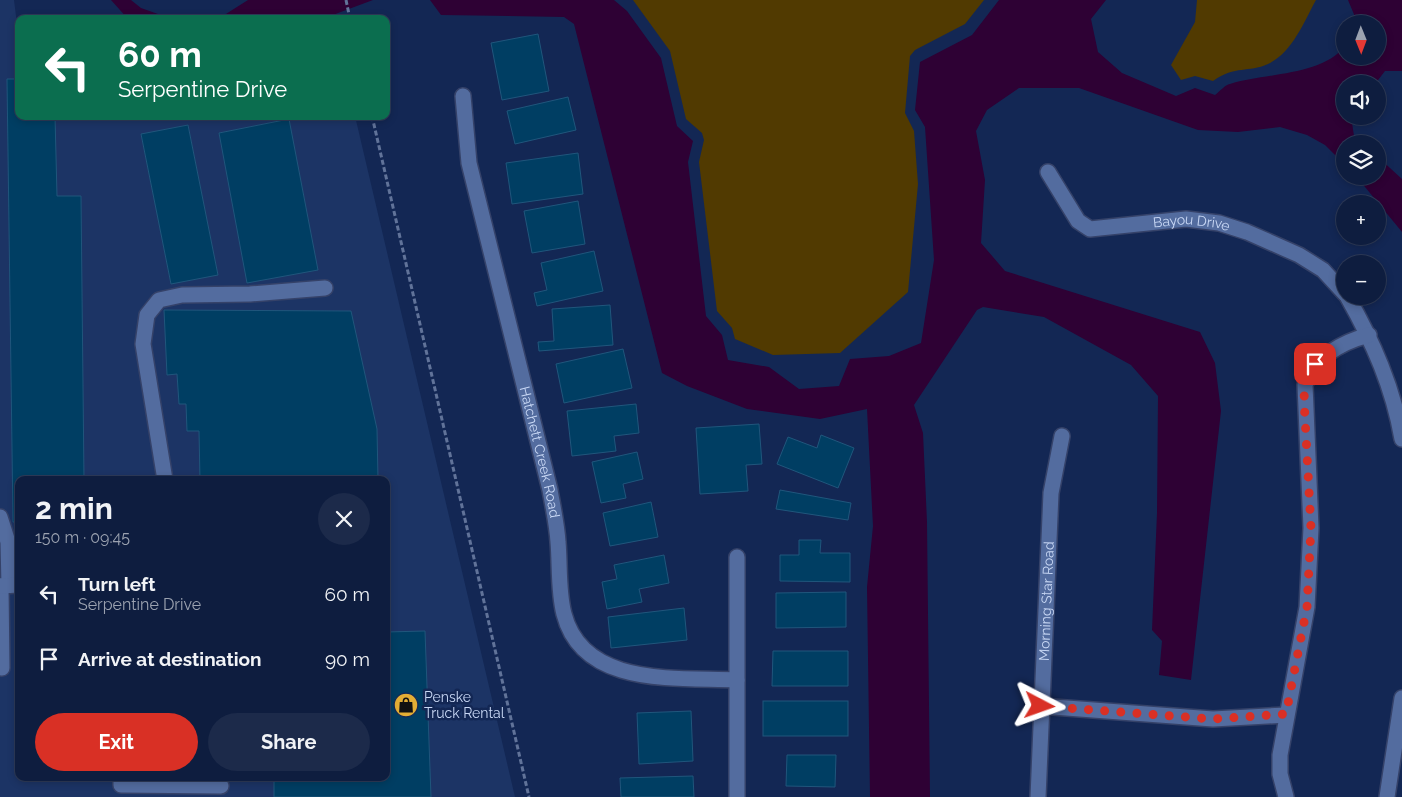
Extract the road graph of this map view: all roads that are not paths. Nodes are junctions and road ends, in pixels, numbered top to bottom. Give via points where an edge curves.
1 (463, 96) dead end
2 (1048, 172) dead end
3 (1336, 284) edge
4 (325, 288) dead end
5 (1352, 305) edge
6 (1369, 335) junction
7 (1062, 436) dead end
8 (1402, 439) edge
9 (164, 476) edge
10 (0, 517) edge
11 (737, 557) dead end
12 (7, 585) edge
13 (2, 668) dead end
14 (737, 680) junction
15 (1402, 698) edge
16 (1040, 706) junction
17 (1286, 714) junction
18 (121, 781) edge
19 (220, 787) edge
20 (737, 797) edge
21 (1038, 797) edge
22 (1286, 797) edge
23 (1387, 797) edge

1 - 14 street, Hatchett Creek Road via 470,163 550,490 558,539 562,604 572,634 598,661 623,672
2 - 3 street, Bayou Drive via 1078,221 1090,229 1186,219 1219,223 1300,255 1323,270
4 - 9 street via 182,295 159,300 147,315 143,344
5 - 6 street, Bayou Drive
6 - 8 street, Bayou Drive via 1383,368
6 - 17 street via 1354,339 1325,356 1312,369 1305,384 1311,528 1307,607
7 - 16 street, Morning Star Road via 1051,493
10 - 12 street via 8,542
11 - 14 street
12 - 13 street
14 - 20 street
15 - 23 street
16 - 17 street via 1213,719
16 - 21 street, Morning Star Road
17 - 22 street via 1280,774
18 - 19 street via 121,785

